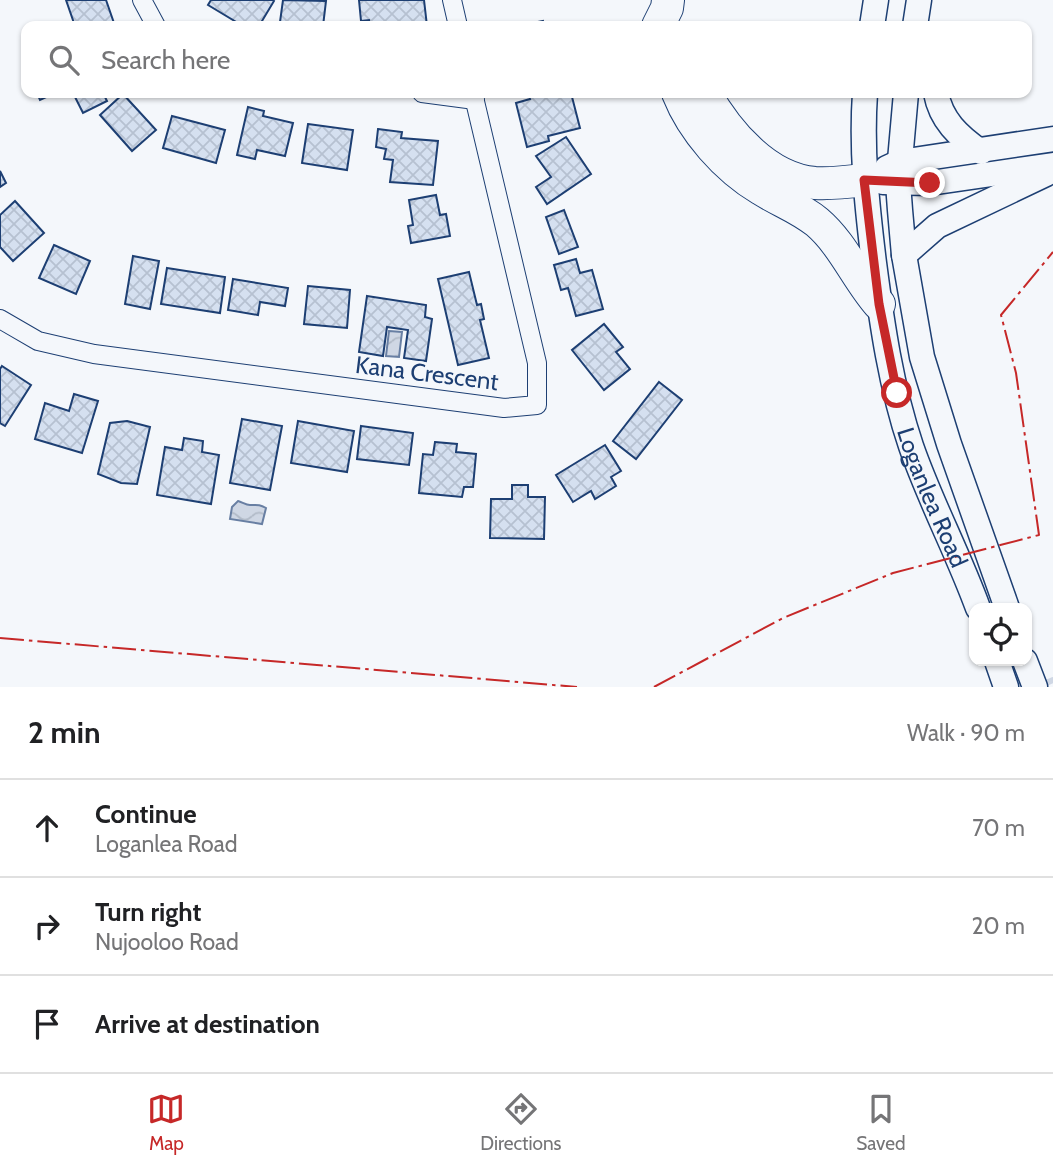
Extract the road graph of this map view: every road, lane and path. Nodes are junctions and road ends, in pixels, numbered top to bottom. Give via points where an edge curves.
1 (142, 0) edge
2 (452, 0) edge
3 (876, 0) edge
4 (153, 21) edge
5 (457, 21) edge
6 (873, 21) edge
7 (474, 98) edge
8 (680, 98) edge
9 (709, 98) edge
10 (865, 98) edge
11 (906, 98) edge
12 (937, 98) edge
13 (1053, 139) edge
14 (981, 152) junction
15 (1053, 165) edge
16 (1053, 171) edge
17 (899, 172) junction
18 (864, 180) junction
19 (904, 255) junction
20 (879, 304) junction
21 (0, 319) edge
22 (974, 598) edge
23 (1005, 603) edge
24 (999, 666) edge
25 (1028, 666) edge
26 (1006, 687) edge
27 (1035, 687) edge

1 - 4 street
2 - 5 street
3 - 6 main road
7 - 21 street, Kana Crescent via 537,363 537,405 504,408 94,354 38,341
8 - 20 highway via 720,156 746,179 818,223
9 - 18 highway via 738,140 776,169 813,183
10 - 18 main road, Loganlea Road
11 - 17 main road, Loganlea Road
12 - 14 main road via 951,128
13 - 14 main road
14 - 17 main road
15 - 17 main road via 930,183
16 - 19 main road via 937,226
17 - 18 main road
17 - 19 main road, Loganlea Road
18 - 20 main road, Loganlea Road
19 - 23 main road, Loganlea Road via 922,357
20 - 22 main road, Loganlea Road via 910,442
24 - 26 main road
25 - 27 main road

